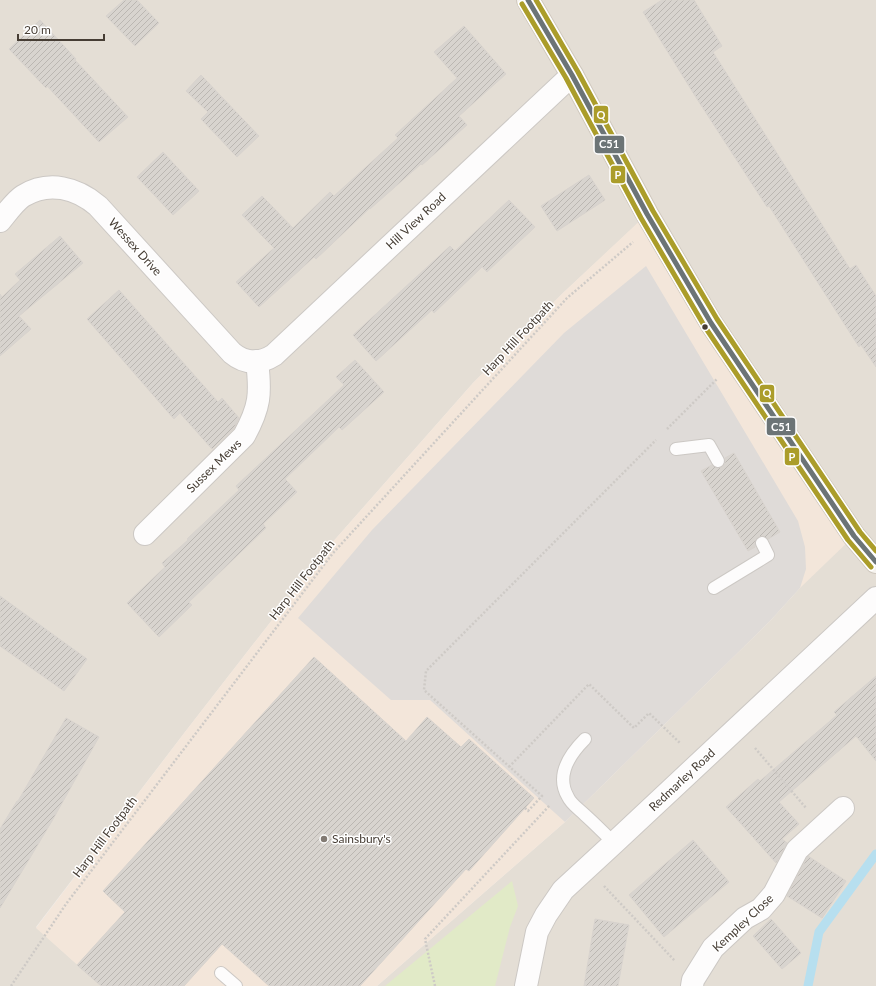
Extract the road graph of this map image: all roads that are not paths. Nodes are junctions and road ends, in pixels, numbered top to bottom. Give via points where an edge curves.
1 (528, 0) edge
2 (572, 75) junction
3 (0, 221) edge
4 (257, 361) junction
5 (676, 449) dead end
6 (718, 462) dead end
7 (145, 534) dead end
8 (762, 543) dead end
9 (876, 562) edge
10 (714, 588) dead end
11 (876, 598) edge
12 (585, 738) dead end
13 (842, 808) dead end
14 (614, 843) junction
15 (221, 973) dead end
16 (692, 983) edge
17 (236, 986) edge
18 (526, 986) edge

1 - 2 main road
2 - 4 street, Hill View Road via 274,354 266,360
2 - 9 main road via 654,226 711,323 854,536
3 - 4 street, Wessex Drive via 22,196 36,190 51,187 77,192 98,206 232,353 244,361
4 - 7 street, Sussex Mews via 260,385 258,404 244,436
5 - 6 lane via 709,445
8 - 10 lane via 768,555
11 - 14 street, Redmarley Road
12 - 14 lane via 566,763 564,787 568,798 575,806
13 - 16 street, Kempley Close via 797,850 774,894 761,909 745,918 713,948
14 - 18 street, Redmarley Road via 562,890 546,915 537,932
15 - 17 lane

